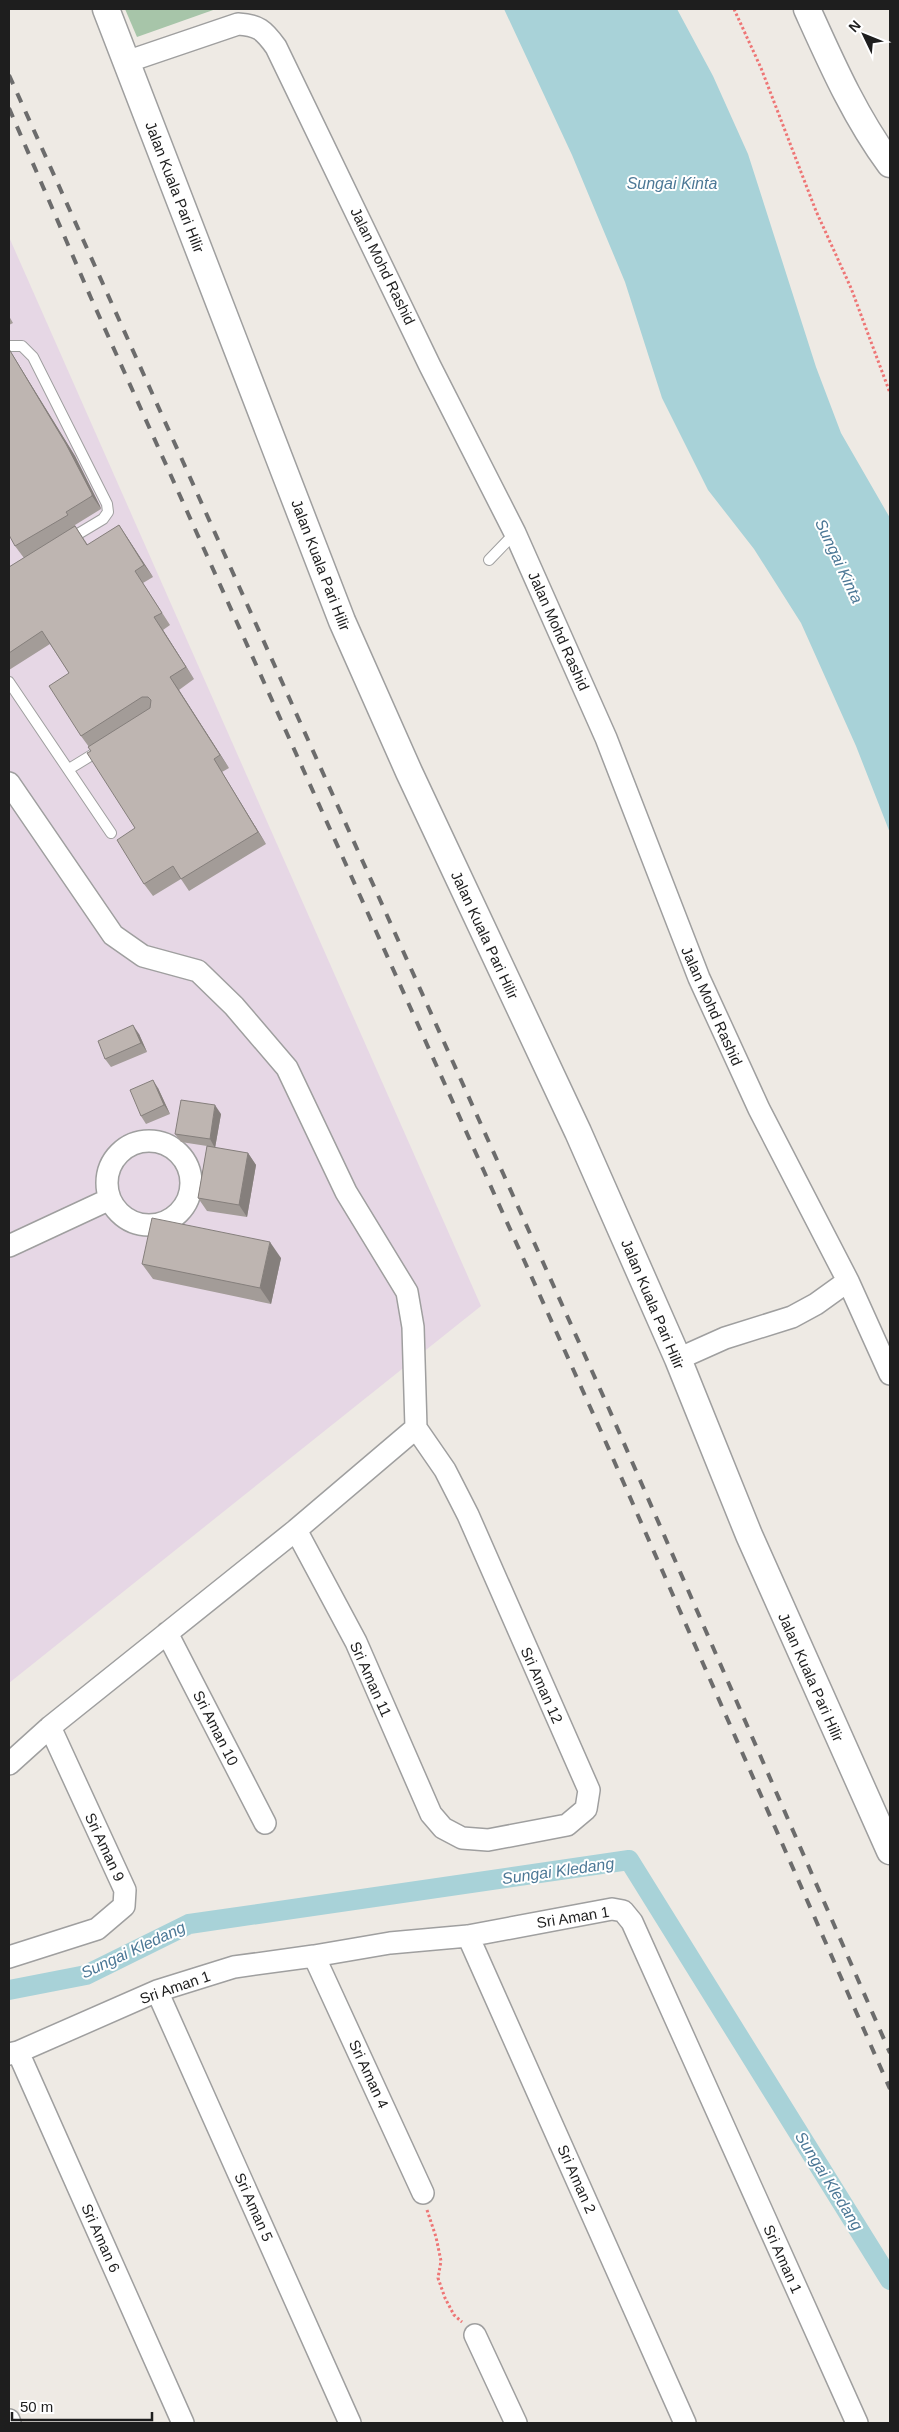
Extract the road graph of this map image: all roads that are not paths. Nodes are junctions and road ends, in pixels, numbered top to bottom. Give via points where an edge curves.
1 (106, 9) edge
2 (807, 9) edge
3 (126, 62) junction
4 (890, 164) edge
5 (9, 346) edge
6 (515, 532) junction
7 (61, 544) edge
8 (489, 560) dead end
9 (9, 682) edge
10 (108, 744) edge
11 (69, 769) junction
12 (9, 783) edge
13 (111, 832) dead end
14 (110, 1200) dead end
15 (9, 1246) edge
16 (848, 1281) junction
17 (678, 1359) junction
18 (890, 1374) edge
19 (416, 1428) junction
20 (296, 1530) junction
21 (167, 1633) junction
22 (50, 1727) junction
23 (9, 1764) edge
24 (265, 1822) dead end
25 (443, 1828) joint
26 (890, 1851) edge
27 (468, 1936) junction
28 (314, 1956) junction
29 (9, 1957) edge
30 (157, 1991) junction
31 (14, 2053) edge
32 (423, 2193) road end
33 (475, 2335) road end
34 (183, 2423) edge
35 (350, 2423) edge
36 (516, 2423) edge
37 (685, 2423) edge
38 (857, 2423) edge

1 - 3 street, Jalan Kuala Pari Hilir
2 - 4 street via 838,77
3 - 6 street, Jalan Mohd Rashid via 238,24 254,25 268,34
3 - 17 street, Jalan Kuala Pari Hilir via 342,621 413,781 578,1132
5 - 7 lane via 22,346 33,357 107,504 108,512 103,519
6 - 8 lane
6 - 16 street, Jalan Mohd Rashid via 606,738 699,978 759,1109
9 - 11 lane
10 - 11 lane
11 - 13 lane
12 - 19 street via 113,935 143,956 198,971 234,1006 286,1068 346,1192 406,1292 413,1327
14 - 15 street
16 - 17 street via 792,1317 725,1338
16 - 18 street, Jalan Mohd Rashid
17 - 26 street, Jalan Kuala Pari Hilir via 753,1544
19 - 20 street
19 - 25 street, Sri Aman 12 via 445,1470 468,1514 589,1790 586,1809 567,1826 488,1840 462,1838
20 - 21 street
20 - 25 street, Sri Aman 11 via 356,1642 431,1814
21 - 22 street
21 - 24 street, Sri Aman 10
22 - 23 street
22 - 29 street, Sri Aman 9 via 125,1890 124,1906 97,1929
27 - 28 street, Sri Aman 1 via 390,1943
27 - 37 street, Sri Aman 2
27 - 38 street, Sri Aman 1 via 612,1909 623,1911 632,1922
28 - 30 street, Sri Aman 1 via 234,1967
28 - 32 street, Sri Aman 4
30 - 31 street, Sri Aman 1
30 - 35 street, Sri Aman 5
31 - 34 street, Sri Aman 6
33 - 36 street

